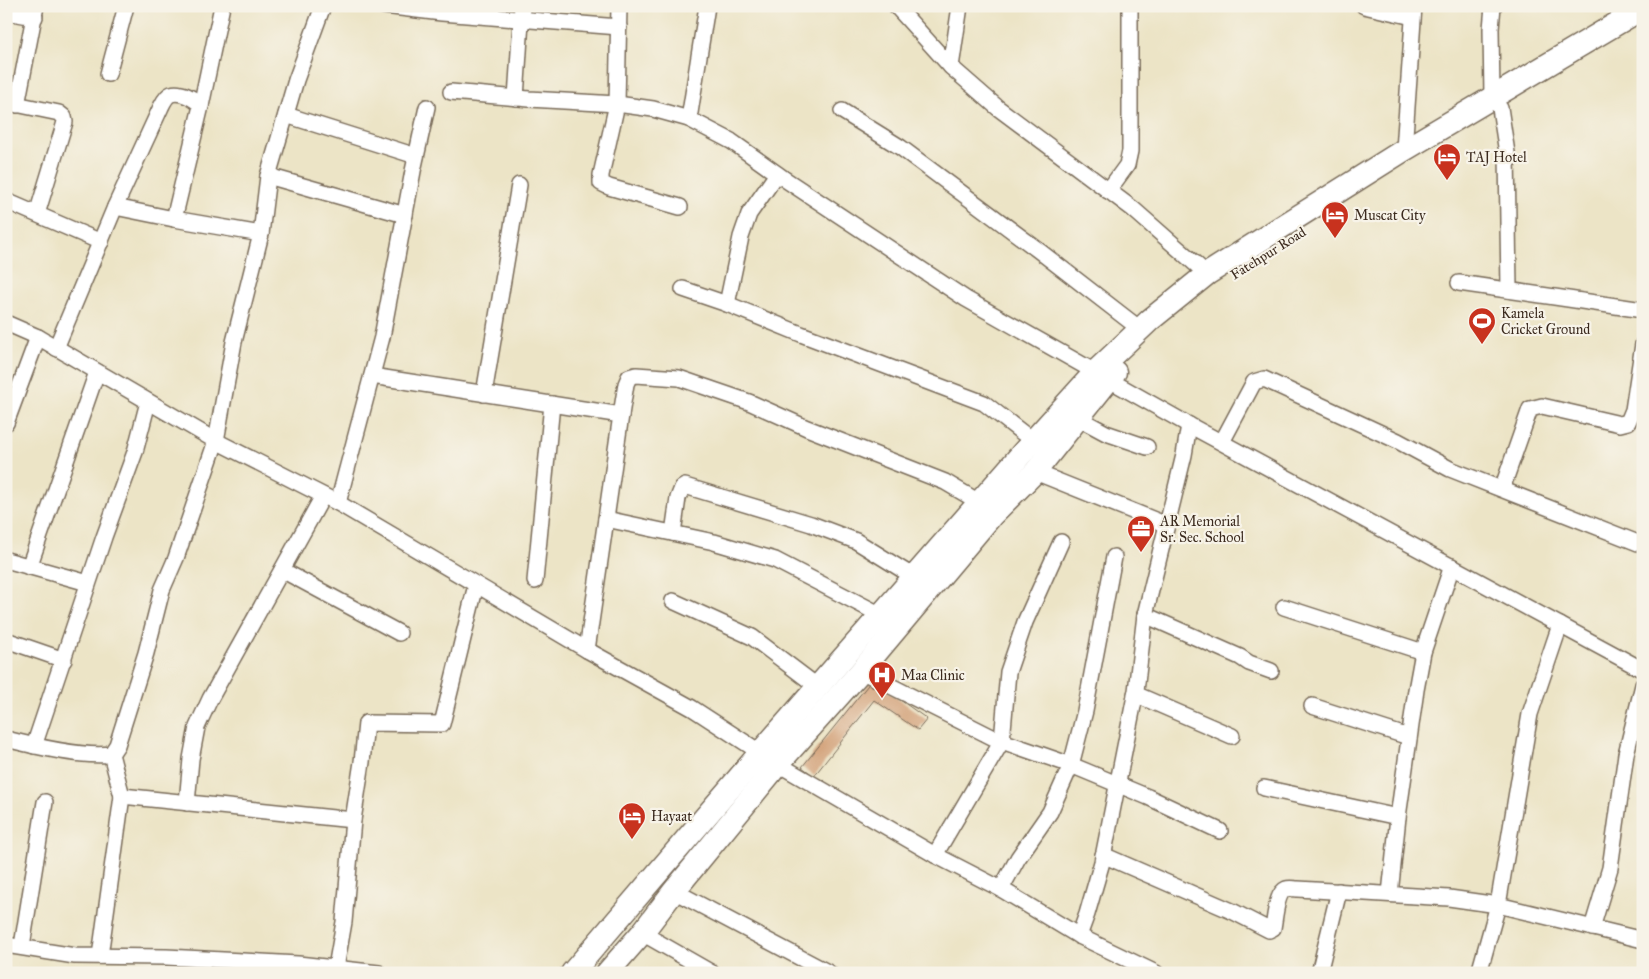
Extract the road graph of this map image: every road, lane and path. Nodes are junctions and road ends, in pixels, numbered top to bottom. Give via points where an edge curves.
1 (126, 6) edge
2 (222, 6) edge
3 (323, 6) edge
4 (384, 6) edge
5 (619, 6) edge
6 (707, 6) edge
7 (896, 6) edge
8 (960, 6) edge
9 (1130, 6) edge
10 (1364, 6) edge
11 (1493, 6) edge
12 (1643, 8) edge
13 (442, 10) edge
14 (6, 12) edge
15 (35, 12) edge
16 (522, 12) edge
17 (1414, 12) edge
18 (1643, 23) edge
19 (619, 26) junction
20 (951, 67) junction
21 (108, 74) dead end
22 (451, 92) dead end
23 (516, 98) junction
24 (1496, 102) junction
25 (12, 103) edge
26 (617, 104) junction
27 (201, 106) junction
28 (427, 107) dead end
29 (842, 111) dead end
30 (286, 115) junction
31 (689, 119) junction
32 (1404, 150) junction
33 (416, 156) junction
34 (778, 174) junction
35 (268, 176) junction
36 (518, 185) dead end
37 (1108, 191) junction
38 (6, 201) edge
39 (115, 207) junction
40 (680, 207) dead end
41 (37, 214) junction
42 (405, 215) junction
43 (174, 219) junction
44 (261, 234) junction
45 (101, 242) junction
46 (1207, 274) junction
47 (1459, 283) dead end
48 (683, 289) dead end
49 (1509, 290) junction
50 (727, 304) junction
51 (1643, 310) edge
52 (6, 323) edge
53 (1140, 330) junction
54 (38, 337) junction
55 (1643, 344) edge
56 (56, 348) junction
57 (97, 372) junction
58 (1103, 375) junction
59 (372, 376) junction
60 (484, 394) junction
61 (148, 402) junction
62 (552, 404) junction
63 (621, 415) junction
64 (1078, 418) junction
65 (6, 424) edge
66 (1190, 425) junction
67 (216, 441) junction
68 (1033, 441) junction
69 (1222, 442) junction
70 (1147, 447) dead end
71 (1035, 472) junction
72 (1502, 489) junction
73 (323, 496) junction
74 (979, 502) junction
75 (338, 503) junction
76 (606, 520) junction
77 (1167, 525) junction
78 (673, 533) junction
79 (1060, 542) dead end
80 (1643, 545) edge
81 (1114, 558) dead end
82 (6, 560) edge
83 (29, 566) junction
84 (1452, 566) junction
85 (282, 570) junction
86 (914, 577) junction
87 (536, 581) dead end
88 (88, 583) junction
89 (476, 585) junction
90 (673, 601) dead end
91 (1284, 607) dead end
92 (881, 615) junction
93 (1145, 615) junction
94 (1560, 625) junction
95 (400, 633) dead end
96 (6, 640) edge
97 (587, 650) junction
98 (1423, 652) junction
99 (64, 660) junction
100 (1643, 670) edge
101 (861, 671) junction
102 (1272, 671) dead end
103 (1643, 686) edge
104 (818, 687) junction
105 (1135, 694) junction
106 (1312, 706) dead end
107 (1232, 736) dead end
108 (1409, 737) junction
109 (6, 739) edge
110 (1002, 742) junction
111 (34, 746) junction
112 (111, 754) junction
113 (769, 759) junction
114 (1071, 765) junction
115 (1116, 784) junction
116 (1264, 788) dead end
117 (122, 796) junction
118 (45, 802) dead end
119 (187, 803) junction
120 (1398, 817) junction
121 (353, 820) junction
122 (1220, 831) dead end
123 (935, 855) junction
124 (1103, 855) junction
125 (1001, 888) junction
126 (674, 891) junction
127 (1339, 891) junction
128 (1390, 894) junction
129 (1498, 905) junction
130 (1592, 928) junction
131 (642, 933) junction
132 (1079, 936) junction
133 (1643, 940) edge
134 (6, 945) edge
135 (22, 946) junction
136 (100, 956) junction
137 (336, 970) edge
138 (708, 972) edge
139 (379, 973) edge
140 (572, 973) edge
141 (607, 973) edge
142 (829, 973) edge
143 (1156, 973) edge
144 (1319, 973) edge
145 (1479, 973) edge

1 - 21 street
2 - 27 street
3 - 30 street
4 - 13 street
5 - 19 street
6 - 31 street
7 - 20 street
8 - 20 street
9 - 37 street via 1130,150 1127,164
10 - 17 street
11 - 24 street via 1491,29
12 - 24 street
13 - 16 street
14 - 15 street
15 - 25 street
16 - 19 street
16 - 23 street
17 - 32 street
18 - 24 street, Fatehpur Road
19 - 26 street
20 - 37 street via 998,108
22 - 23 street
23 - 26 street
24 - 32 street
24 - 49 street via 1507,153
24 - 58 street, Fatehpur Road via 1217,285
25 - 41 street via 59,113 64,117
26 - 31 street
26 - 40 street via 601,183
27 - 39 street via 196,100 176,94 167,97
27 - 43 street
28 - 33 street
29 - 53 street via 900,147
30 - 33 street
30 - 35 street
31 - 34 street via 731,140
32 - 46 street
33 - 42 street
34 - 50 street via 749,214 741,236
34 - 58 street via 966,299
35 - 42 street
35 - 44 street
36 - 60 street
37 - 46 street
38 - 41 street
39 - 43 street
39 - 45 street
41 - 45 street
42 - 59 street
43 - 44 street
44 - 67 street via 234,342
45 - 56 street
46 - 53 street
47 - 49 street
48 - 50 street
49 - 51 street
50 - 68 street via 984,403
52 - 54 street
53 - 58 street
54 - 56 street
54 - 65 street
55 - 72 street via 1633,410 1628,422 1620,424 1542,406 1530,409
56 - 57 street
57 - 61 street
57 - 83 street
58 - 64 street, Fatehpur Road
58 - 66 street
58 - 68 street
59 - 60 street
59 - 75 street
60 - 62 street
61 - 67 street
61 - 88 street via 135,452
62 - 63 street
62 - 87 street
63 - 74 street via 629,377 679,378 749,402 945,482
63 - 76 street
64 - 70 street via 1106,433
64 - 71 street, Fatehpur Road
66 - 69 street
66 - 77 street
67 - 73 street
67 - 112 street via 162,590 146,653 117,745
68 - 74 street
69 - 72 street via 1254,382 1264,379 1398,441 1450,469
69 - 84 street
71 - 77 street
71 - 101 street, Fatehpur Road via 992,515
72 - 80 street
73 - 75 street
73 - 85 street
74 - 86 street
75 - 89 street
76 - 78 street
76 - 97 street
77 - 93 street
78 - 86 street via 678,498 685,486 856,541
78 - 92 street via 775,560
79 - 110 street via 1025,622 1008,672
81 - 114 street via 1085,711
82 - 83 street
83 - 88 street
84 - 94 street
84 - 98 street
85 - 95 street
85 - 119 street via 197,727
86 - 92 street
88 - 99 street
89 - 97 street
89 - 121 street via 442,724 366,723
90 - 104 street via 752,637
91 - 98 street
92 - 104 street
93 - 102 street
93 - 105 street
94 - 100 street
94 - 129 street via 1530,714
96 - 99 street
97 - 113 street via 692,708
98 - 108 street
99 - 111 street
101 - 110 street
101 - 113 street, Fatehpur Road
103 - 130 street via 1626,754 1610,868
104 - 113 street
105 - 107 street
105 - 115 street
106 - 108 street
108 - 120 street
109 - 111 street
110 - 114 street
110 - 123 street
111 - 112 street via 100,756
112 - 117 street
113 - 123 street
113 - 126 street
113 - 140 street
114 - 115 street
114 - 125 street via 1050,812
115 - 122 street
115 - 124 street
116 - 120 street
117 - 119 street
117 - 136 street
118 - 135 street
119 - 121 street
120 - 128 street
121 - 137 street via 344,922
123 - 125 street
124 - 127 street via 1269,930 1273,928 1278,900 1286,889
124 - 132 street
125 - 132 street
126 - 131 street
126 - 142 street
127 - 128 street
127 - 144 street
128 - 129 street
129 - 130 street
129 - 145 street
130 - 133 street
131 - 138 street
131 - 141 street
132 - 143 street
134 - 135 street
135 - 136 street via 75,956
136 - 137 street via 298,964
137 - 139 street

